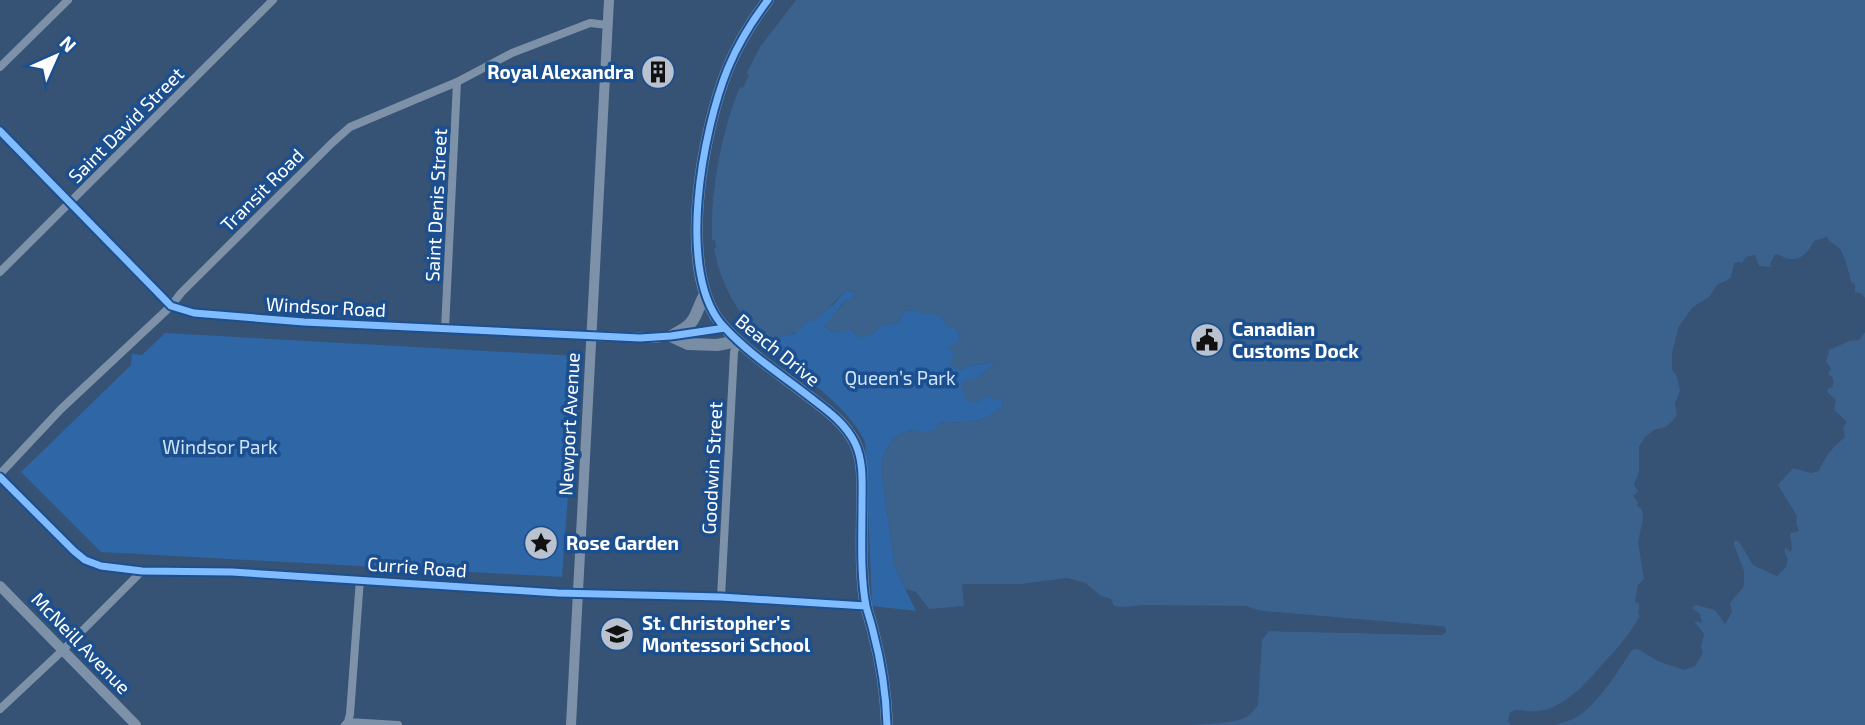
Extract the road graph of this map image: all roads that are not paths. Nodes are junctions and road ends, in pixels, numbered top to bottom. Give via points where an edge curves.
1 (68, 0) edge
2 (273, 0) edge
3 (609, 0) edge
4 (768, 0) edge
5 (608, 25) junction
6 (0, 68) edge
7 (457, 82) junction
8 (0, 131) edge
9 (70, 204) junction
10 (0, 272) edge
11 (705, 294) junction
12 (171, 306) junction
13 (725, 328) junction
14 (445, 329) junction
15 (591, 336) junction
16 (671, 336) junction
17 (738, 341) junction
18 (0, 475) edge
19 (142, 571) junction
20 (360, 579) junction
21 (0, 586) edge
22 (578, 593) junction
23 (721, 597) junction
24 (866, 606) junction
25 (63, 650) junction
26 (0, 709) edge
27 (346, 723) edge
28 (136, 725) edge
29 (398, 725) edge
30 (571, 725) edge
31 (887, 725) edge

1 - 6 street
2 - 9 street, Saint David Street
3 - 5 street, Newport Avenue
4 - 11 main road, Beach Drive via 737,48 712,114 696,220
5 - 7 street, Transit Road via 590,23 512,52
5 - 15 street, Newport Avenue
7 - 12 street, Transit Road via 350,127
7 - 14 street, Saint Denis Street
8 - 9 street
9 - 10 street, Saint David Street
9 - 12 street
11 - 13 main road, Beach Drive
11 - 16 main road via 693,321
12 - 14 street, Windsor Road via 245,318
12 - 18 street, Transit Road via 61,409
13 - 16 street, Windsor Road
13 - 17 main road, Beach Drive
14 - 15 street, Windsor Road
15 - 16 street, Windsor Road
15 - 22 street, Newport Avenue
16 - 17 main road via 688,344
17 - 23 street, Goodwin Street
17 - 24 main road, Beach Drive via 843,424 856,446 862,473
18 - 19 street, Currie Road via 85,560
19 - 20 street, Currie Road
19 - 25 street
20 - 22 street, Currie Road
20 - 27 street
21 - 25 street, McNeill Avenue
22 - 23 street, Currie Road
22 - 30 street, Newport Avenue
23 - 24 street, Currie Road
24 - 31 main road, Beach Drive via 887,703
25 - 26 street
25 - 28 street, McNeill Avenue
27 - 29 street

